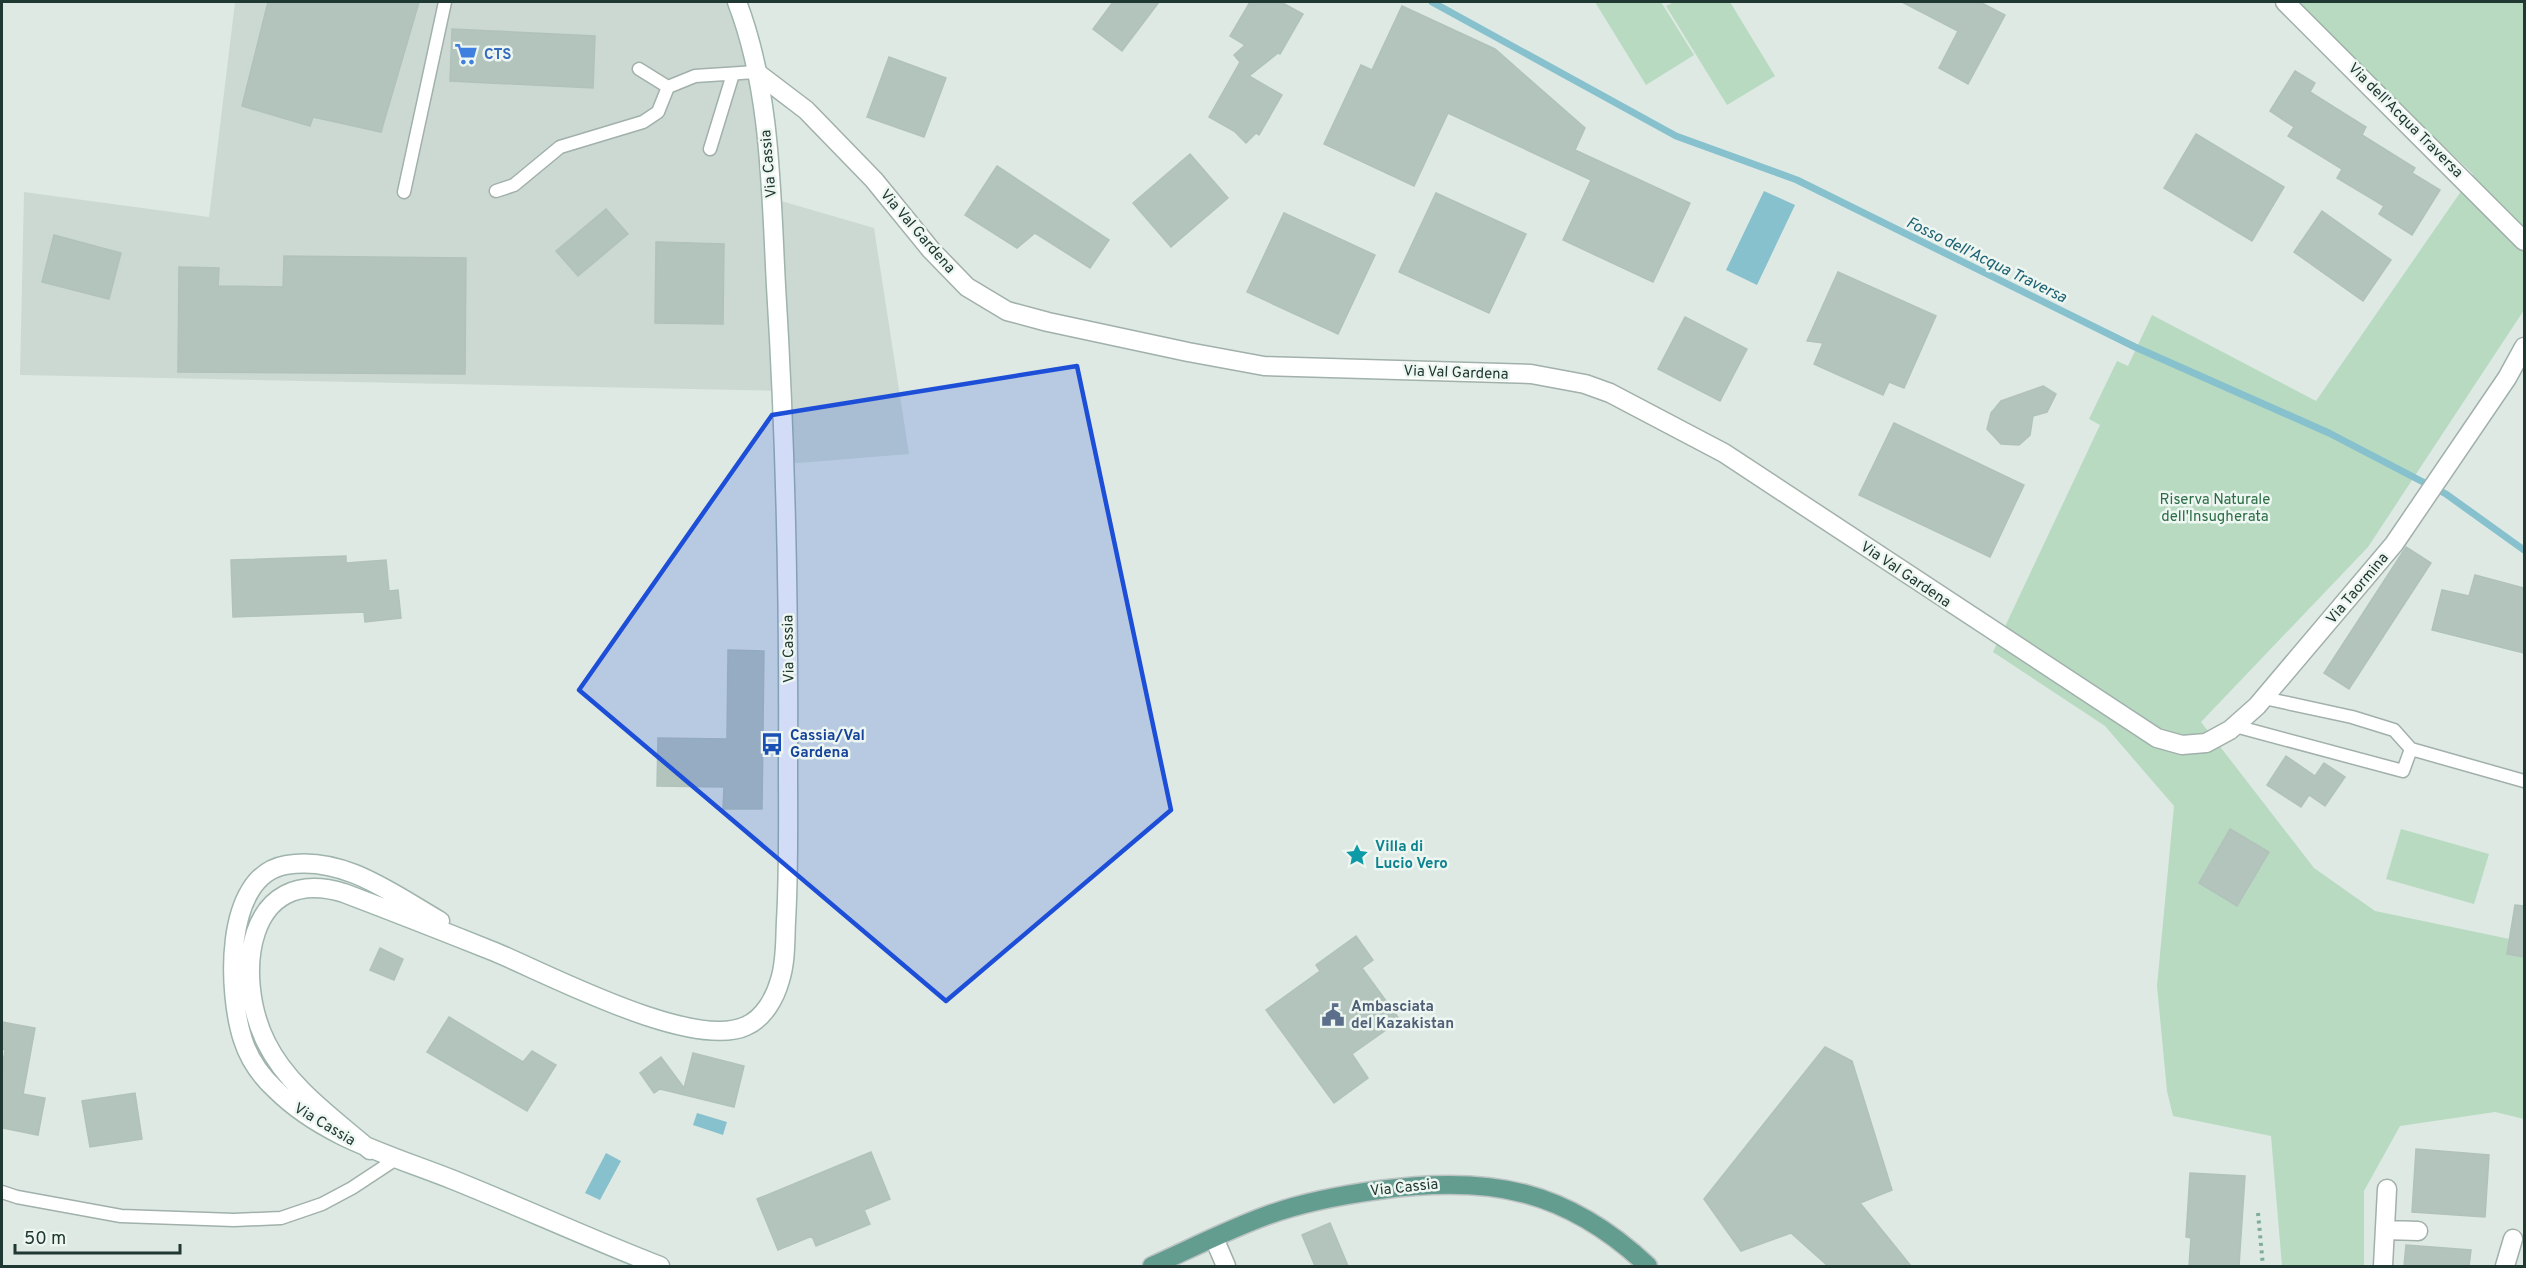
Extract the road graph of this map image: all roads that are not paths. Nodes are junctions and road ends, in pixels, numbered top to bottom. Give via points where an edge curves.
1 (445, 2) edge
2 (737, 2) edge
3 (2285, 2) edge
4 (639, 69) dead end
5 (756, 72) junction
6 (733, 74) junction
7 (668, 87) junction
8 (710, 149) dead end
9 (496, 191) dead end
10 (404, 192) dead end
11 (2524, 241) edge
12 (2524, 346) edge
13 (2519, 363) edge
14 (2264, 698) junction
15 (2235, 726) junction
16 (2157, 738) joint
17 (2412, 749) junction
18 (2524, 780) edge
19 (499, 954) junction
20 (370, 1150) junction
21 (396, 1160) junction
22 (2387, 1189) dead end
23 (2, 1192) edge
24 (2386, 1230) junction
25 (2418, 1231) dead end
26 (1214, 1238) junction
27 (2512, 1239) dead end
28 (660, 1266) edge
29 (1152, 1266) edge
30 (1226, 1266) edge
31 (1648, 1266) edge
32 (2383, 1266) edge
33 (2505, 1266) edge

1 - 10 lane
2 - 5 street, Via Cassia
3 - 11 street, Via dell'Acqua Traversa
4 - 7 lane
5 - 6 lane
5 - 16 street, Via Val Gardena via 806,110 967,287 1007,311 1264,366 1531,374 1610,393 1724,453
5 - 19 street, Via Cassia via 771,198 786,464 787,894 780,982 767,1008 754,1021 737,1029 715,1031 638,1012
6 - 7 lane via 694,76
6 - 8 lane
7 - 9 lane via 658,112 643,122 560,147 514,185
12 - 13 street, Via Taormina
13 - 14 street, Via Taormina via 2394,544
14 - 15 street, Via Taormina
14 - 17 lane via 2394,730
15 - 16 street, Via Taormina via 2213,740 2190,745
15 - 17 lane via 2403,771
17 - 18 lane
19 - 20 street, Via Cassia via 320,887 283,894 259,921 251,981 265,1041 296,1085
19 - 20 street, Via Cassia via 363,877 333,866 304,863 277,867 250,891 234,945 232,988 249,1054 286,1100
20 - 21 street, Via Cassia
21 - 23 lane via 342,1194 281,1218 121,1216
21 - 28 street, Via Cassia
22 - 24 street
24 - 25 street
24 - 32 street
26 - 29 main road, Via Cassia
26 - 30 street
26 - 31 main road, Via Cassia via 1271,1214 1329,1198 1411,1186 1476,1184 1530,1194 1572,1211 1619,1240
27 - 33 street

